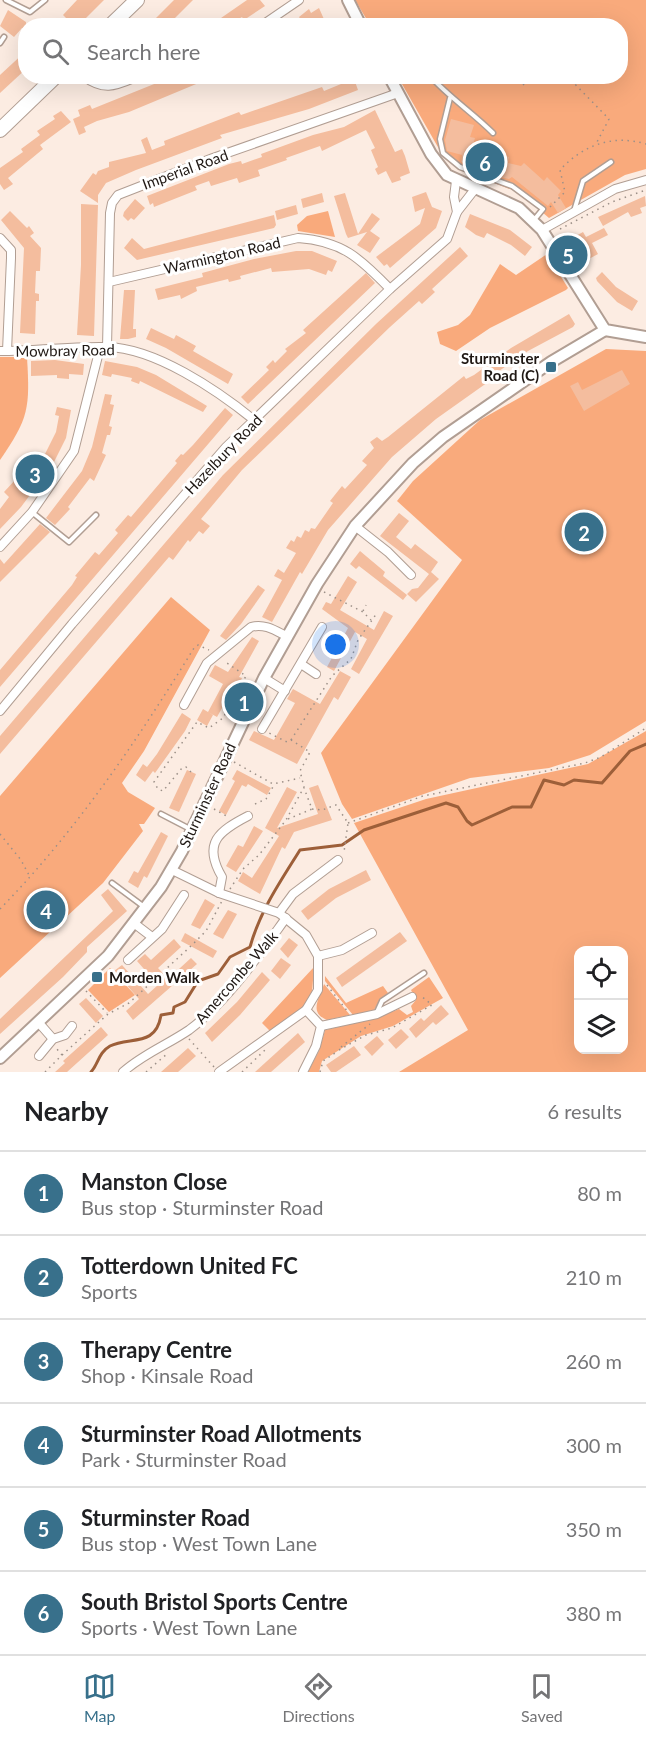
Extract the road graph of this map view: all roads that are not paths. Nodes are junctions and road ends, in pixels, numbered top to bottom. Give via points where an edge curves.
1 (6, 0) edge
2 (45, 0) edge
3 (137, 0) edge
4 (299, 0) edge
5 (348, 0) edge
6 (118, 18) edge
7 (273, 18) edge
8 (357, 18) edge
9 (4, 37) dead end
10 (0, 42) edge
11 (48, 84) edge
12 (94, 84) edge
13 (117, 84) edge
14 (394, 84) edge
15 (437, 84) edge
16 (398, 93) junction
17 (450, 98) junction
18 (0, 130) edge
19 (493, 133) dead end
20 (611, 162) dead end
21 (646, 180) edge
22 (456, 181) junction
23 (475, 189) junction
24 (457, 212) junction
25 (573, 212) junction
26 (533, 220) junction
27 (547, 227) junction
28 (0, 238) edge
29 (109, 282) junction
30 (390, 289) junction
31 (605, 330) junction
32 (646, 337) edge
33 (104, 347) junction
34 (3, 351) edge
35 (254, 420) junction
36 (32, 512) junction
37 (96, 515) dead end
38 (355, 526) junction
39 (0, 547) edge
40 (411, 575) dead end
41 (322, 627) dead end
42 (288, 637) junction
43 (301, 664) junction
44 (316, 674) dead end
45 (264, 678) junction
46 (285, 691) junction
47 (184, 705) dead end
48 (0, 711) edge
49 (262, 729) road end
50 (161, 814) dead end
51 (248, 816) dead end
52 (191, 829) junction
53 (338, 860) road end
54 (172, 870) junction
55 (112, 883) dead end
56 (184, 895) dead end
57 (224, 895) junction
58 (146, 909) junction
59 (279, 913) junction
60 (286, 918) junction
61 (135, 924) junction
62 (372, 933) dead end
63 (152, 937) junction
64 (318, 956) junction
65 (128, 960) dead end
66 (424, 973) dead end
67 (412, 997) road end
68 (306, 1010) junction
69 (377, 1014) junction
70 (39, 1023) junction
71 (72, 1026) dead end
72 (321, 1026) junction
73 (52, 1041) junction
74 (39, 1056) dead end
75 (0, 1058) edge
76 (123, 1072) edge
77 (219, 1072) edge
78 (303, 1072) edge

1 - 2 lane via 30,12
3 - 6 highway
4 - 7 street
5 - 8 street
9 - 10 lane
11 - 18 highway
12 - 13 street via 109,87
14 - 16 street
15 - 17 lane
16 - 22 street via 437,163
16 - 29 street, Imperial Road via 118,195 110,213
17 - 19 lane via 475,114
17 - 26 lane via 440,139 443,153 460,167 512,186 543,209
20 - 25 lane via 583,181
21 - 25 street via 615,189
22 - 23 street
22 - 24 street, Hazelbury Road
23 - 24 street, Hazelbury Road
23 - 26 street via 507,201
24 - 30 street, Hazelbury Road via 447,239
25 - 27 street
26 - 27 street
27 - 31 street
28 - 34 street via 11,250
29 - 30 street, Warmington Road via 298,238 323,240 344,248
29 - 33 street, Imperial Road
30 - 35 street, Hazelbury Road
31 - 32 street
31 - 38 street, Sturminster Road via 551,362 443,437 413,463
33 - 34 street, Mowbray Road
33 - 35 street, Mowbray Road via 147,354
33 - 36 street, Imperial Road via 74,452
35 - 48 street, Hazelbury Road via 189,489
36 - 37 lane via 69,542
36 - 39 street, Imperial Road
38 - 40 street
38 - 42 street, Sturminster Road
41 - 43 street
42 - 45 street, Sturminster Road
42 - 47 street via 258,625 215,654
43 - 44 street
43 - 46 street
45 - 46 street
45 - 52 street, Sturminster Road
46 - 49 street
50 - 52 lane
51 - 57 street via 222,832 214,847
52 - 54 street, Sturminster Road
53 - 59 street via 293,894
54 - 57 street
54 - 58 street, Sturminster Road
55 - 58 lane
56 - 63 street
57 - 59 street
58 - 61 street, Sturminster Road
59 - 60 street
60 - 64 street via 306,935
60 - 76 street, Amercombe Walk via 212,1009 182,1034
61 - 63 street
61 - 70 street, Sturminster Road
62 - 64 street via 342,950
63 - 65 street
64 - 68 street via 318,990
66 - 69 lane via 382,1001
67 - 69 street
68 - 72 street
68 - 77 street
69 - 72 street
70 - 73 street
70 - 75 street, Sturminster Road
71 - 73 street
72 - 78 street
73 - 74 street

